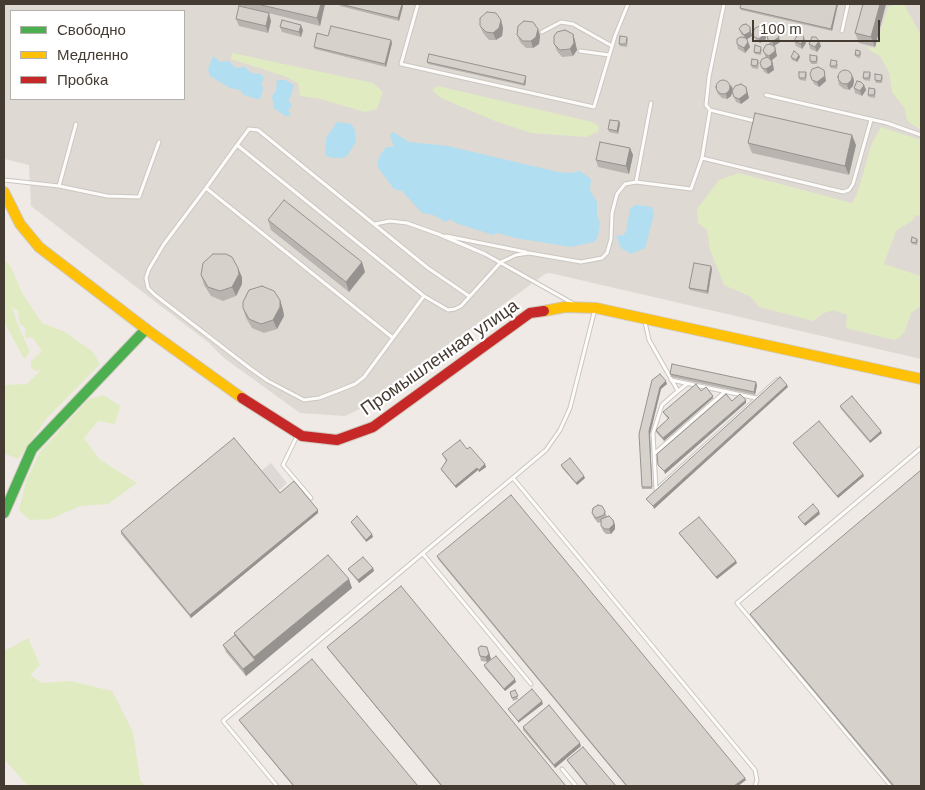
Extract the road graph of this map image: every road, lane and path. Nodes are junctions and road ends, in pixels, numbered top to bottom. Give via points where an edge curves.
1 (418, 4) edge
2 (628, 4) edge
3 (724, 4) edge
4 (848, 4) edge
5 (842, 31) dead end
6 (542, 32) dead end
7 (612, 46) junction
8 (580, 51) dead end
9 (610, 55) junction
10 (766, 95) dead end
11 (651, 103) dead end
12 (710, 110) junction
13 (871, 120) junction
14 (755, 121) edge
15 (76, 124) dead end
16 (921, 135) edge
17 (159, 142) dead end
18 (238, 145) junction
19 (702, 158) junction
20 (4, 180) edge
21 (636, 182) junction
22 (59, 186) junction
23 (206, 188) junction
24 (4, 192) edge
25 (374, 225) junction
26 (438, 234) junction
27 (529, 253) junction
28 (501, 262) junction
29 (424, 296) junction
30 (469, 296) junction
31 (578, 308) junction
32 (596, 308) junction
33 (644, 318) junction
34 (146, 329) junction
35 (393, 338) junction
36 (921, 379) edge
37 (671, 380) junction
38 (777, 380) edge
39 (688, 383) junction
40 (726, 391) junction
41 (678, 392) junction
42 (757, 398) junction
43 (298, 434) junction
44 (921, 448) edge
45 (654, 454) junction
46 (513, 478) junction
47 (311, 498) edge
48 (4, 513) edge
49 (423, 553) junction
50 (531, 684) dead end
51 (562, 769) dead end
52 (277, 786) edge
53 (576, 786) edge
54 (755, 786) edge
55 (891, 786) edge

1 - 9 lane via 402,64 594,107
2 - 7 lane
3 - 12 lane via 709,77 706,105
4 - 5 lane
6 - 7 lane via 561,22 573,24
7 - 9 lane
8 - 9 lane
10 - 13 lane
11 - 21 lane
12 - 14 lane
12 - 19 lane
13 - 16 lane
13 - 19 lane via 853,184 843,192
15 - 22 lane
17 - 22 lane via 139,196 106,196
18 - 23 lane
18 - 25 lane via 249,129 258,130
18 - 29 lane
19 - 21 lane via 691,189
20 - 22 lane
21 - 27 lane via 625,184 617,194 611,239 602,258 581,262
23 - 35 lane
23 - 35 lane via 149,269 146,278 148,288 155,295 261,376 304,400 319,398 355,384
24 - 34 street, Промышленная улица via 20,224 39,247
25 - 26 lane via 390,221 407,223
25 - 30 lane
26 - 27 lane
26 - 28 lane
27 - 28 lane
28 - 30 lane
28 - 31 lane
29 - 30 lane via 448,310 461,306
29 - 35 lane
31 - 32 street, Промышленная улица
31 - 43 street, Промышленная улица via 544,309 530,313 373,428 337,440
32 - 33 street, Промышленная улица
32 - 46 lane via 570,408 560,430 546,450
33 - 36 street, Промышленная улица
33 - 37 lane via 649,340
34 - 43 street, Промышленная улица
34 - 48 street via 32,449
37 - 39 lane
37 - 41 lane
38 - 42 lane
39 - 40 lane
39 - 41 lane
40 - 42 lane
40 - 45 lane
41 - 45 lane via 662,405 653,433
42 - 45 lane via 656,490
43 - 47 lane via 282,464
44 - 55 lane via 737,602
46 - 49 lane
46 - 54 lane via 755,770
49 - 50 lane
49 - 52 lane via 223,721
51 - 53 lane

